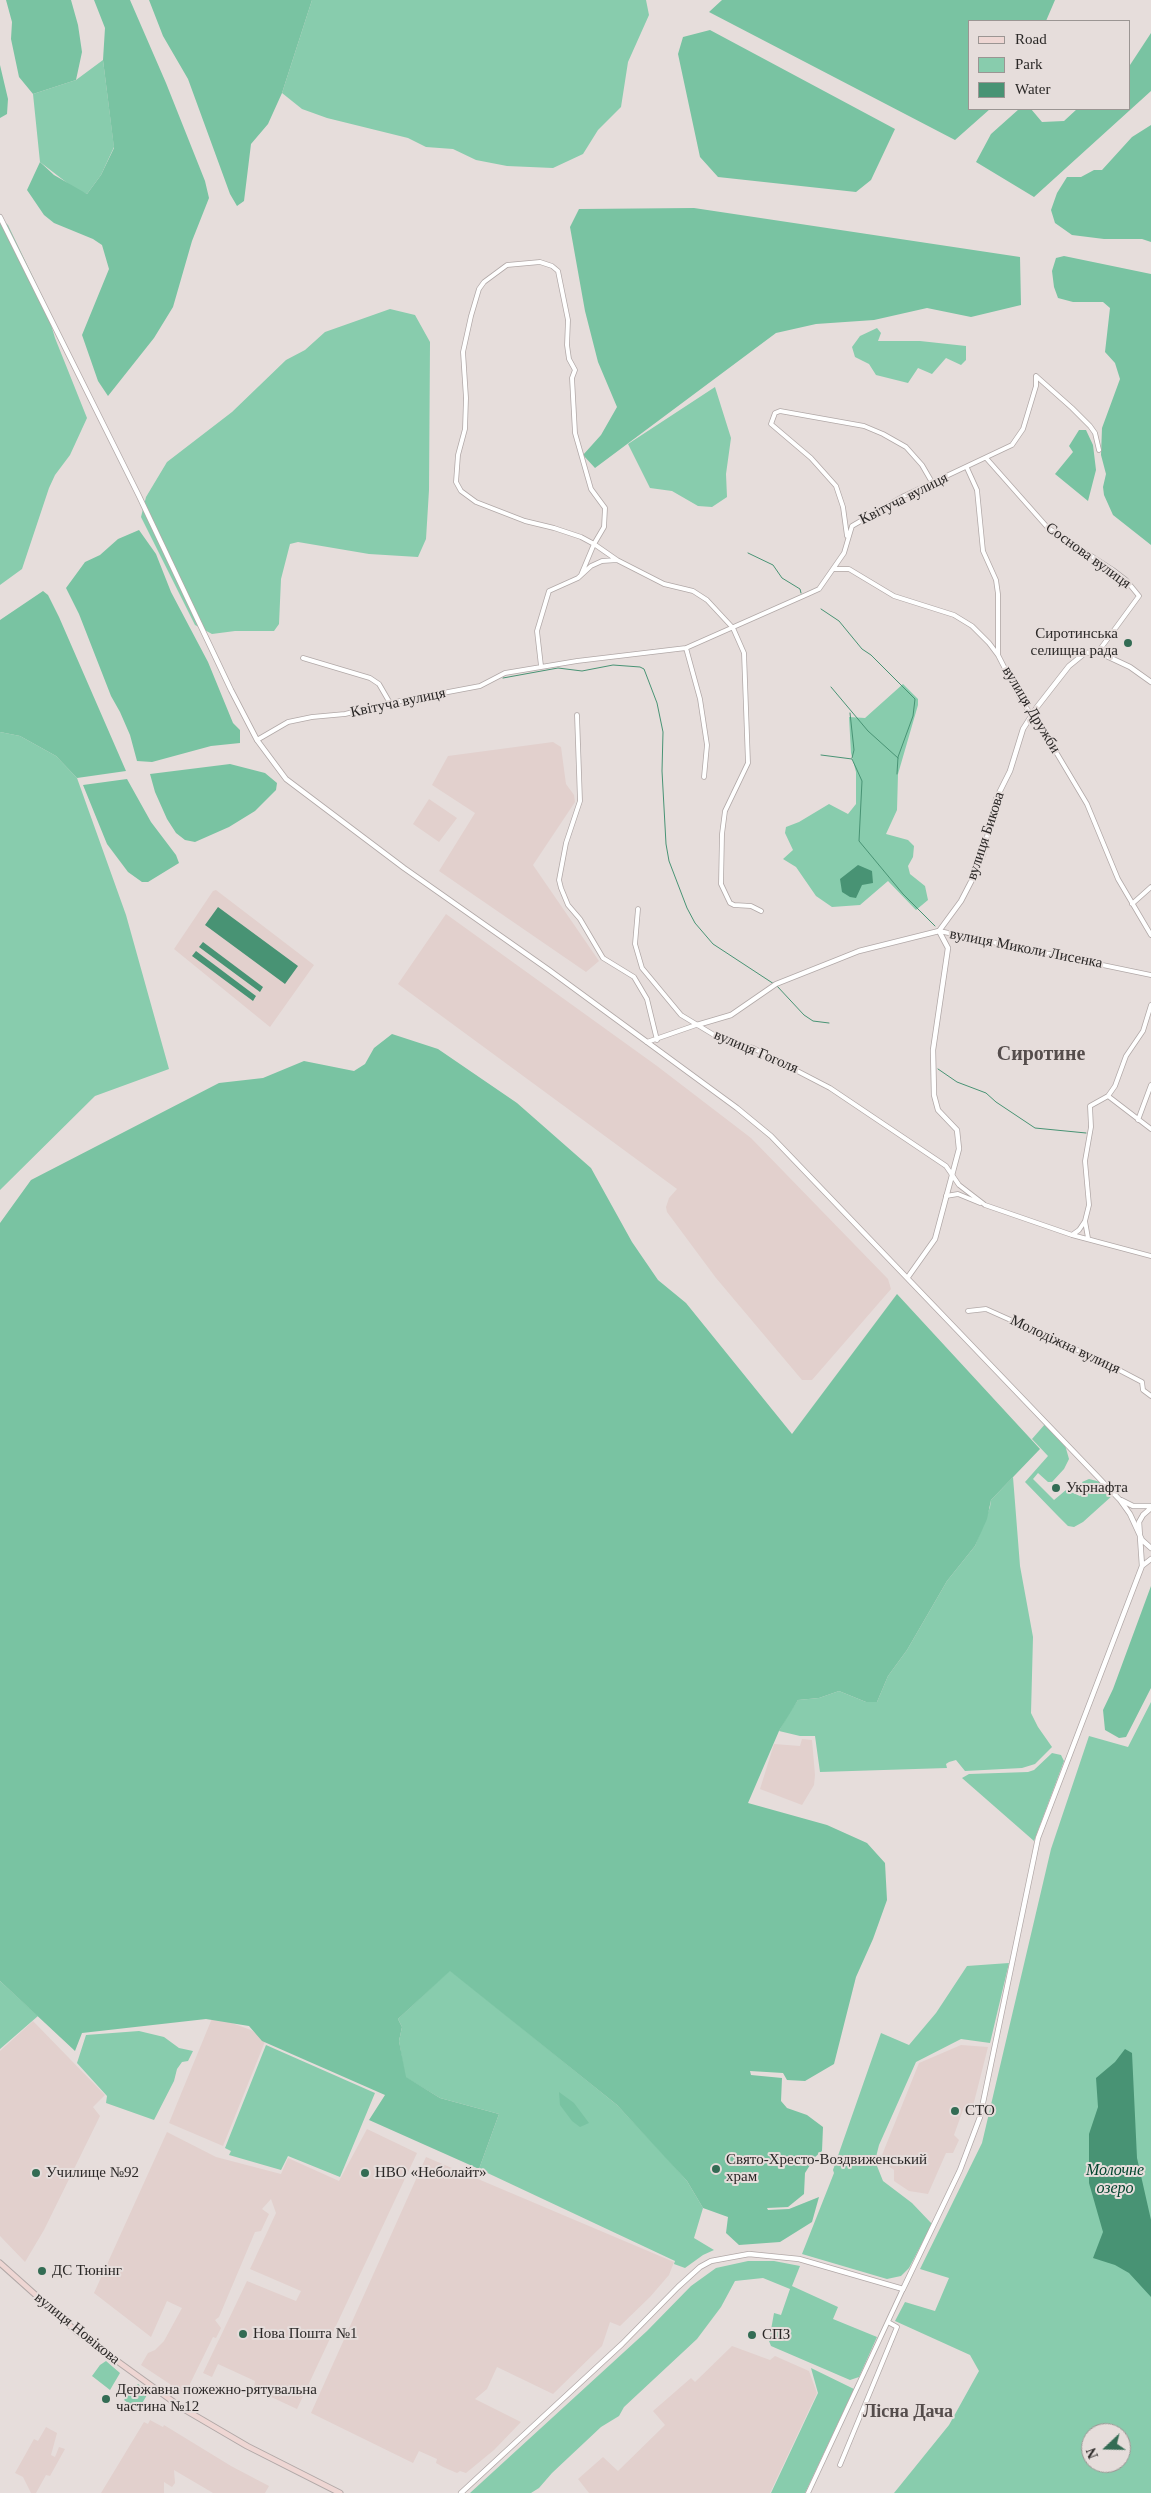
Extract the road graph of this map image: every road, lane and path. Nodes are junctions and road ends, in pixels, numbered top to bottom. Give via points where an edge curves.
1 (0, 217) edge
2 (1099, 450) dead end
3 (987, 459) junction
4 (967, 468) junction
5 (932, 484) junction
6 (847, 538) junction
7 (594, 544) junction
8 (617, 560) junction
9 (833, 570) junction
10 (581, 575) junction
11 (733, 628) junction
12 (686, 648) junction
13 (1098, 652) junction
14 (998, 654) junction
15 (303, 658) dead end
16 (541, 666) junction
17 (1151, 682) edge
18 (390, 702) junction
19 (577, 715) dead end
20 (1032, 715) junction
21 (257, 740) junction
22 (704, 777) dead end
23 (1151, 886) edge
24 (1132, 904) junction
25 (638, 909) dead end
26 (761, 911) dead end
27 (939, 932) junction
28 (1151, 935) edge
29 (1151, 975) edge
30 (1151, 1005) edge
31 (696, 1025) junction
32 (657, 1040) junction
33 (647, 1042) junction
34 (1151, 1085) edge
35 (1108, 1096) junction
36 (1138, 1120) junction
37 (1151, 1129) edge
38 (952, 1177) junction
39 (946, 1196) junction
40 (986, 1205) junction
41 (1085, 1221) junction
42 (1072, 1235) junction
43 (1088, 1238) junction
44 (1151, 1256) edge
45 (908, 1277) junction
46 (968, 1311) dead end
47 (1151, 1396) edge
48 (1120, 1500) junction
49 (1151, 1507) edge
50 (1140, 1534) junction
51 (1151, 1548) edge
52 (1151, 1559) edge
53 (1142, 1566) junction
54 (0, 2263) edge
55 (903, 2289) junction
56 (888, 2322) junction
57 (840, 2465) dead end
58 (340, 2493) edge
59 (461, 2493) edge
60 (808, 2493) edge

1 - 21 street
2 - 3 street, Квітуча вулиця via 1090,426 1036,376 1021,434 1012,445
3 - 4 street, Квітуча вулиця
3 - 13 street, Соснова вулиця via 1048,528 1126,580 1139,596
4 - 5 street, Квітуча вулиця
4 - 14 street via 976,490 983,551 996,580
5 - 6 street, Квітуча вулиця via 862,519 852,526
5 - 6 street via 922,465 906,447 883,434 864,426 780,411 775,413 771,424 811,458 836,486 843,507
6 - 9 street, Квітуча вулиця via 844,554
7 - 7 street via 604,527 605,508 596,498 585,474 573,424 572,378 575,370 569,359 568,320 558,271 540,262 515,263 494,273 479,289 464,352 465,428 456,482 468,497 525,521 554,528
7 - 8 street
7 - 10 street
8 - 10 street via 602,561
8 - 11 street via 664,584 693,591 707,600
9 - 11 street, Квітуча вулиця via 819,589
9 - 14 street, вулиця Дружби via 849,569 894,596 954,615 972,626
10 - 16 street via 549,591 537,632
11 - 12 street, Квітуча вулиця
11 - 26 street via 744,653 748,763 725,810 721,884 734,906 751,906
12 - 16 street, Квітуча вулиця
12 - 22 street via 700,699 707,745
13 - 17 street via 1130,667
13 - 20 street, вулиця Бикова via 1085,653 1069,666
14 - 20 street, вулиця Дружби
15 - 18 street via 370,678 379,684
16 - 18 street, Квітуча вулиця via 506,673 480,686
18 - 21 street, Квітуча вулиця via 345,714 288,722
19 - 32 street via 580,801 562,862 559,880 562,894 603,958 634,977 647,999
20 - 24 street, вулиця Дружби via 1087,804 1118,879
20 - 27 street, вулиця Бикова via 1023,729 1010,771 996,799 983,855 962,901
21 - 33 street via 286,779 320,806
23 - 24 street
24 - 28 street, вулиця Дружби
25 - 31 street, вулиця Гоголя via 635,944 642,968 681,1015
27 - 29 street, вулиця Миколи Лисенка
27 - 31 street via 834,960 776,984 731,1015
27 - 38 street, вулиця Миколи Лисенка via 948,948 933,1058 934,1095 938,1110 957,1130 959,1149
30 - 35 street via 1138,1041 1126,1056
31 - 32 street
31 - 38 street, вулиця Гоголя via 719,1038 753,1048 830,1088 946,1166
32 - 33 street
33 - 45 street via 771,1136
34 - 36 street
35 - 36 street
35 - 41 street via 1090,1106 1091,1127 1085,1161 1089,1205
36 - 37 street
38 - 39 street
38 - 40 street, вулиця Гоголя
39 - 40 street via 958,1194
39 - 45 street via 935,1239
40 - 42 street, вулиця Гоголя
41 - 42 street
41 - 43 street
42 - 43 street, вулиця Гоголя
43 - 44 street, вулиця Гоголя
45 - 48 street
46 - 47 street, Молодіжна вулиця via 986,1309 1102,1362 1142,1382 1143,1390
48 - 49 street via 1134,1506
48 - 50 street
49 - 50 street via 1141,1519
50 - 51 street
50 - 53 street
52 - 53 street
53 - 55 street via 1038,1838 980,2117 960,2170
54 - 58 main road, вулиця Новікова via 77,2332 182,2408 247,2446
55 - 56 street
55 - 59 street via 799,2259 749,2254 711,2261 678,2287 629,2337
56 - 57 street via 897,2327
56 - 60 street

